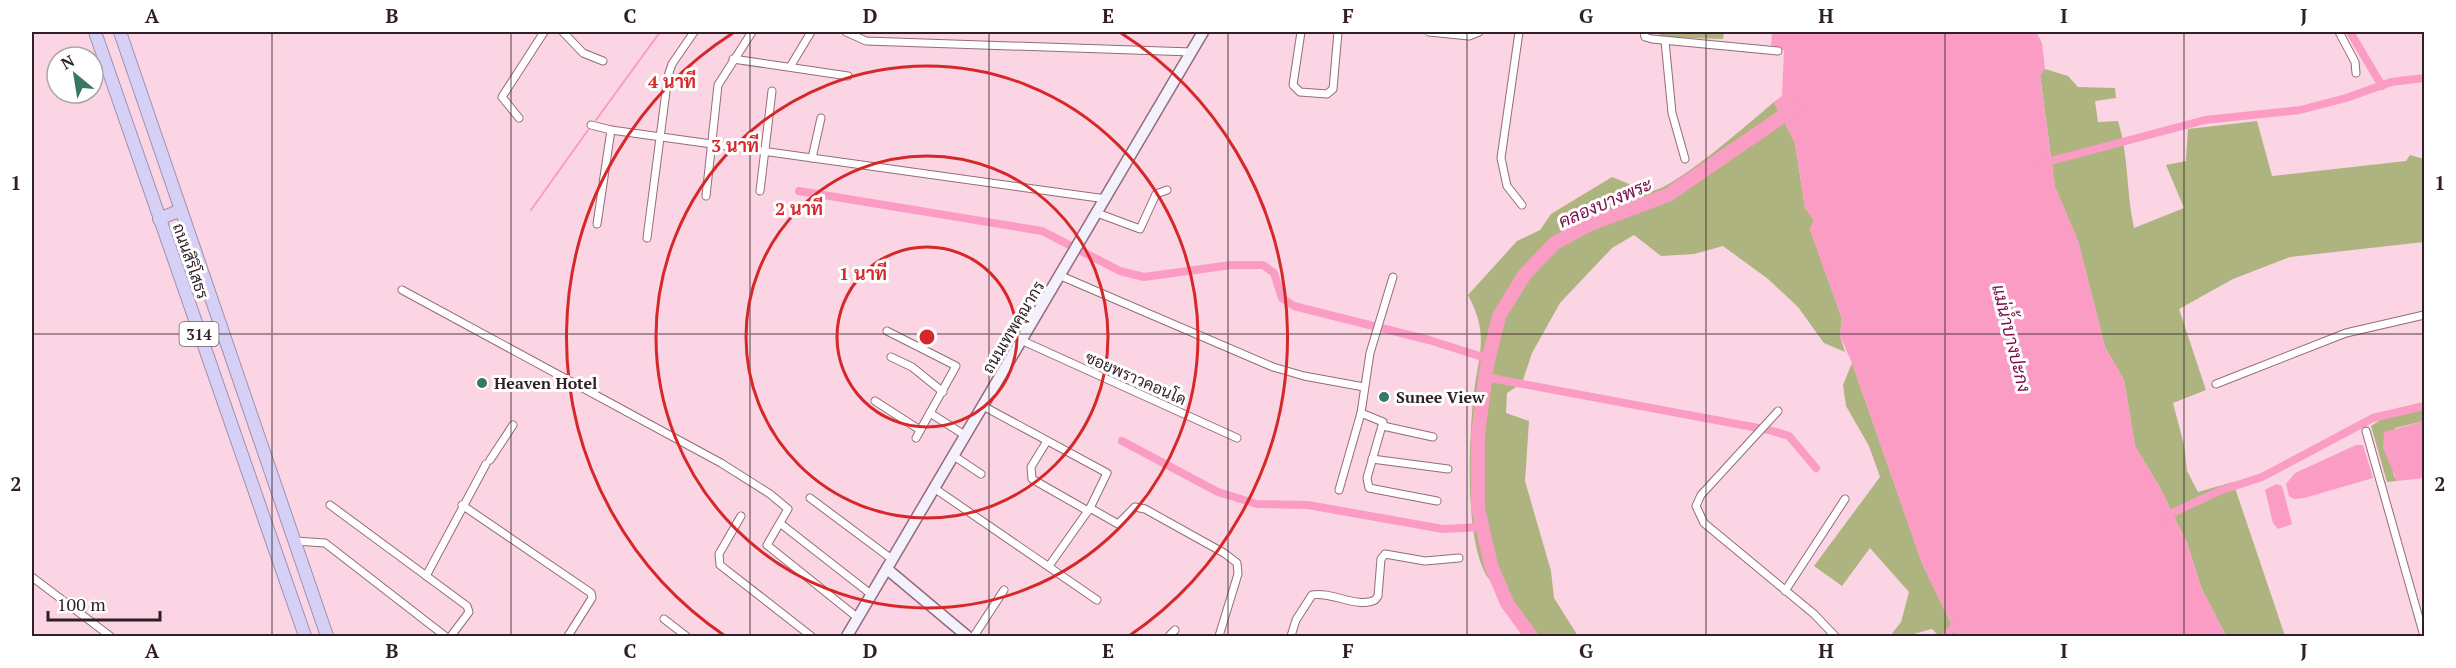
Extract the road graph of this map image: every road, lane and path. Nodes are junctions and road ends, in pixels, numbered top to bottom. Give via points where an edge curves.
1 (95, 32) edge
2 (121, 32) edge
3 (544, 32) edge
4 (564, 32) edge
5 (694, 32) edge
6 (752, 32) edge
7 (811, 32) edge
8 (846, 32) edge
9 (1203, 32) edge
10 (1300, 32) edge
11 (1338, 32) edge
12 (1429, 32) edge
13 (1479, 32) edge
14 (1519, 32) edge
15 (1644, 32) edge
16 (2339, 32) edge
17 (1665, 40) junction
18 (1778, 51) dead end
19 (1192, 52) junction
20 (733, 59) junction
21 (603, 61) dead end
22 (790, 66) junction
23 (2356, 73) dead end
24 (848, 76) dead end
25 (772, 91) dead end
26 (519, 118) dead end
27 (821, 118) dead end
28 (591, 125) dead end
29 (611, 130) junction
30 (662, 137) junction
31 (714, 144) junction
32 (765, 152) junction
33 (812, 158) junction
34 (1685, 159) dead end
35 (1167, 190) dead end
36 (760, 191) dead end
37 (706, 196) dead end
38 (1106, 199) junction
39 (1522, 205) dead end
40 (181, 210) junction
41 (1097, 213) junction
42 (159, 219) junction
43 (597, 224) dead end
44 (647, 238) dead end
45 (1061, 276) junction
46 (1393, 277) dead end
47 (402, 290) dead end
48 (2424, 315) edge
49 (887, 331) dead end
50 (1023, 341) junction
51 (891, 357) dead end
52 (2216, 384) dead end
53 (1364, 387) junction
54 (943, 392) junction
55 (875, 401) dead end
56 (983, 406) junction
57 (1778, 411) dead end
58 (930, 413) junction
59 (1361, 413) junction
60 (513, 425) dead end
61 (1383, 426) junction
62 (920, 430) junction
63 (2366, 431) dead end
64 (966, 436) junction
65 (1433, 437) dead end
66 (916, 438) dead end
67 (1238, 438) dead end
68 (1047, 441) junction
69 (954, 456) junction
70 (1372, 459) junction
71 (1448, 469) dead end
72 (981, 474) dead end
73 (934, 488) junction
74 (1339, 490) dead end
75 (810, 498) dead end
76 (1845, 499) dead end
77 (1437, 501) dead end
78 (330, 505) dead end
79 (462, 506) junction
80 (1089, 510) junction
81 (741, 516) dead end
82 (781, 524) junction
83 (295, 541) junction
84 (1460, 558) dead end
85 (890, 564) junction
86 (1049, 566) junction
87 (426, 576) junction
88 (32, 577) edge
89 (1004, 590) dead end
90 (1785, 591) junction
91 (872, 595) junction
92 (1097, 600) dead end
93 (858, 618) junction
94 (664, 619) dead end
95 (1175, 630) dead end
96 (110, 636) edge
97 (305, 636) edge
98 (327, 636) edge
99 (446, 636) edge
100 (451, 636) edge
101 (568, 636) edge
102 (686, 636) edge
103 (811, 636) edge
104 (847, 636) edge
105 (967, 636) edge
106 (974, 636) edge
107 (1169, 636) edge
108 (1219, 636) edge
109 (1291, 636) edge
110 (1835, 636) edge
111 (2424, 636) edge

1 - 42 highway, ถนนสิริโสธร / 314
2 - 40 highway, ถนนสิริโสธร / 314
3 - 26 street via 502,97
4 - 21 street via 583,53
5 - 30 street via 668,76
6 - 20 street
7 - 22 street
8 - 19 street via 866,41
9 - 19 main road, ถนนเทพคุณากร
10 - 11 street via 1293,85 1300,92 1327,94 1333,89
12 - 13 street via 1468,36
14 - 39 street via 1501,159 1507,186
15 - 17 street via 1645,37
16 - 23 street via 2355,62
17 - 18 street
17 - 34 street via 1670,102
19 - 38 main road, ถนนเทพคุณากร
20 - 22 street
20 - 31 street via 718,85
22 - 24 street
25 - 32 street
27 - 33 street
28 - 29 street
29 - 30 street
29 - 43 street
30 - 31 street
30 - 44 street
31 - 32 street
31 - 37 street
32 - 33 street
32 - 36 street
33 - 38 street
35 - 41 street via 1156,194 1140,229
38 - 41 main road, ถนนเทพคุณากร
40 - 42 highway
40 - 83 highway, ถนนสิริโสธร / 314
41 - 45 main road, ถนนเทพคุณากร
42 - 97 highway, ถนนสิริโสธร / 314
45 - 50 main road, ถนนเทพคุณากร
45 - 53 street via 1273,367
46 - 53 street
47 - 82 street via 721,463 786,506
48 - 52 street via 2346,333
49 - 54 street via 954,365 955,372
50 - 56 main road, ถนนเทพคุณากร
50 - 67 street, ซอยพราวคอนโด
51 - 54 street via 912,367
53 - 59 street
54 - 58 street
55 - 62 street
56 - 64 main road, ถนนเทพคุณากร
56 - 68 street
57 - 90 street via 1701,495 1696,506 1712,532
58 - 62 street
58 - 64 street
59 - 61 street via 1380,420
59 - 74 street
60 - 79 street
61 - 65 street
61 - 70 street
62 - 66 street
63 - 111 street
64 - 69 main road, ถนนเทพคุณากร
68 - 80 street via 1031,467 1032,479
68 - 80 street via 1107,473
69 - 72 street
69 - 73 main road, ถนนเทพคุณากร
70 - 71 street
70 - 77 street via 1367,478 1369,488
73 - 85 main road, ถนนเทพคุณากร
73 - 86 street
75 - 85 street
76 - 90 street
78 - 87 street
79 - 87 street
79 - 101 street via 591,592 592,598
80 - 86 street
80 - 108 street via 1118,524 1131,509 1139,507 1237,563 1238,573
81 - 103 street via 719,554 720,565
82 - 91 street
82 - 93 street via 769,547
83 - 98 highway, ถนนสิริโสธร / 314
83 - 99 street via 325,543
84 - 109 street via 1425,561 1385,554 1375,600 1312,595
85 - 91 main road, ถนนเทพคุณากร
85 - 105 main road
86 - 92 street
87 - 100 street via 469,609
88 - 96 street
89 - 106 street
90 - 110 street
91 - 93 main road, ถนนเทพคุณากร
93 - 104 main road, ถนนเทพคุณากร
94 - 102 street
95 - 107 street

